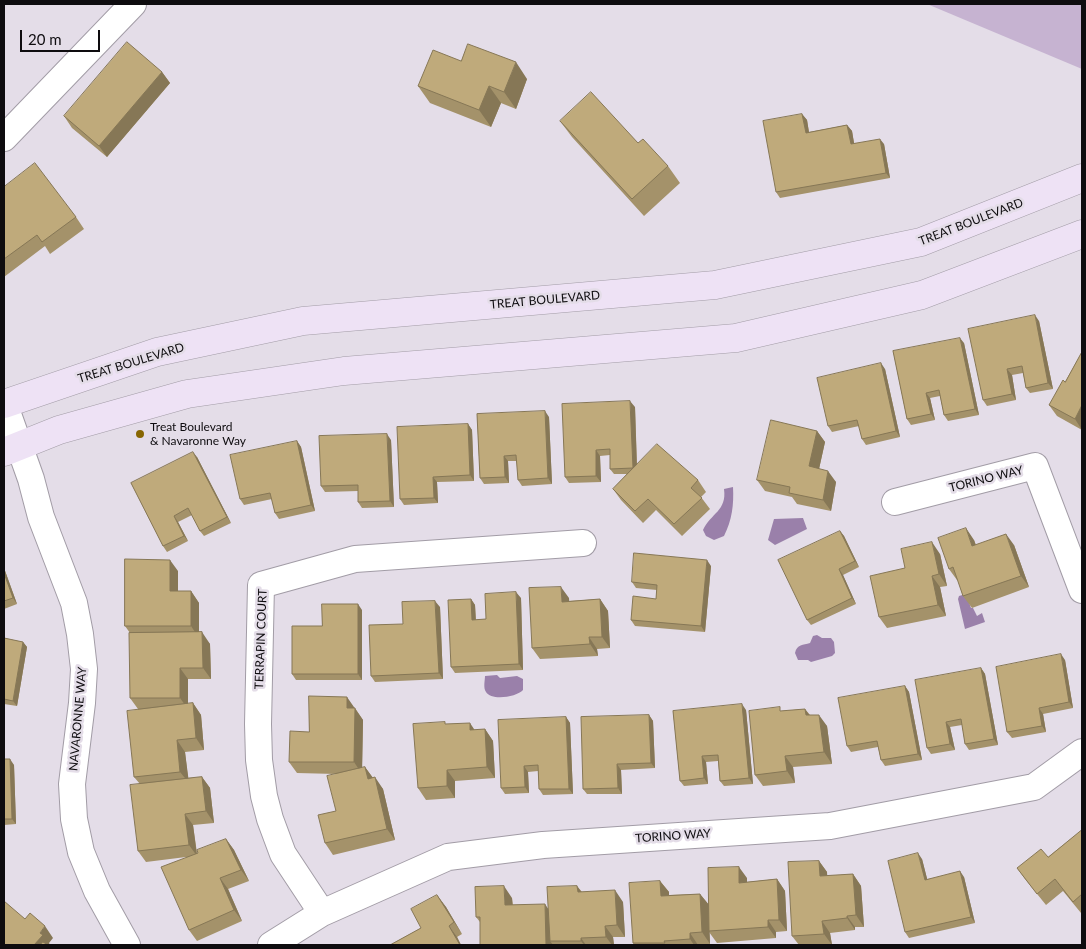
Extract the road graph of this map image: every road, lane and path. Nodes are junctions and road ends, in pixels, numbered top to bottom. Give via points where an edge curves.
1 (133, 4) edge
2 (4, 138) edge
3 (1082, 178) edge
4 (1082, 234) edge
5 (4, 403) edge
6 (11, 449) edge
7 (895, 502) dead end
8 (582, 543) dead end
9 (1082, 590) edge
10 (1082, 752) edge
11 (322, 913) junction
12 (127, 945) edge
13 (271, 945) edge

1 - 2 street
3 - 5 main road, TREAT BOULEVARD via 912,244 715,285 303,321 157,352
4 - 6 main road via 922,295 736,338 344,371 187,394 59,430
5 - 6 street, NAVARONNE WAY
6 - 12 street, NAVARONNE WAY via 31,479 41,517 74,603 84,669 72,784 74,818 80,852
7 - 9 street, TORINO WAY via 1035,466
8 - 11 street, TERRAPIN COURT via 355,559 261,585 258,724 264,796 283,854
10 - 11 street, TORINO WAY via 1034,787 830,826 542,845 448,856
11 - 13 street, TORINO WAY

